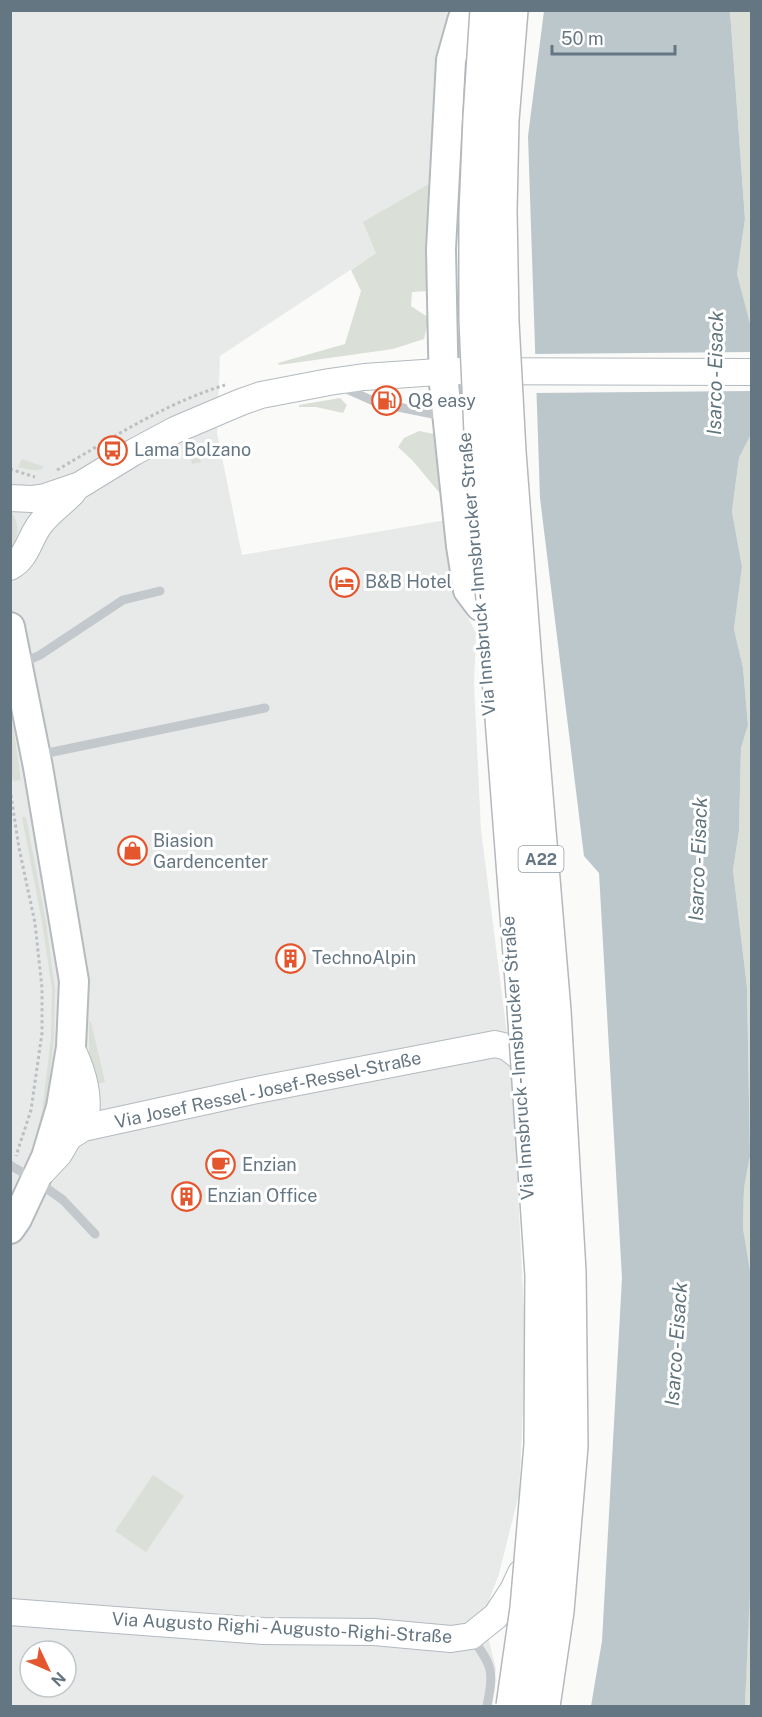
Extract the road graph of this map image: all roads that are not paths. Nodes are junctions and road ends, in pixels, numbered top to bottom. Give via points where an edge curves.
1 (511, 10) edge
2 (469, 13) edge
3 (458, 333) tunnel mouth
4 (444, 372) junction
5 (752, 372) edge
6 (329, 382) junction
7 (455, 413) junction
8 (10, 484) edge
9 (80, 485) junction
10 (10, 498) edge
11 (10, 567) edge
12 (160, 591) dead end
13 (10, 609) edge
14 (10, 619) edge
15 (10, 627) edge
16 (18, 665) junction
17 (265, 708) dead end
18 (36, 755) junction
19 (72, 1047) junction
20 (520, 1057) junction
21 (83, 1128) junction
22 (19, 1171) edge
23 (10, 1229) edge
24 (95, 1234) dead end
25 (521, 1573) junction
26 (10, 1612) edge
27 (471, 1636) junction
28 (487, 1707) edge
29 (499, 1707) edge
30 (513, 1707) edge
31 (543, 1707) edge

1 - 31 highway, A22, bridge via 502,120 502,322 554,1011 569,1272 571,1446 557,1611
2 - 3 main road
2 - 4 main road via 451,60 441,249
2 - 30 highway, A22, bridge via 479,142 476,331 482,455 542,1275 541,1445 527,1608
4 - 5 main road
4 - 6 main road
4 - 7 main road
6 - 7 lane via 378,402
6 - 9 main road via 261,395 199,419
7 - 20 main road, Via Innsbruck - Innsbrucker Straße via 461,546 468,590 480,606
8 - 9 main road via 29,488
9 - 10 main road via 45,497
9 - 11 main road via 42,521 24,555
12 - 16 lane via 123,600 40,655
13 - 14 main road
15 - 16 main road
16 - 18 main road
17 - 18 lane
18 - 19 main road via 74,981
19 - 21 main road via 81,1068 87,1108
19 - 22 main road via 53,1137
20 - 21 main road, Via Josef Ressel - Josef-Ressel-Straße via 495,1044
20 - 25 main road, Via Innsbruck - Innsbrucker Straße via 536,1312 533,1435
21 - 22 main road via 69,1137 59,1154
22 - 23 main road
22 - 24 lane via 63,1200
25 - 27 main road, Via Augusto Righi - Augusto-Righi-Straße via 496,1616
25 - 29 main road, Via Innsbruck - Innsbrucker Straße
26 - 27 main road, Via Augusto Righi - Augusto-Righi-Straße via 263,1631 374,1632 451,1639
27 - 28 lane via 491,1669

